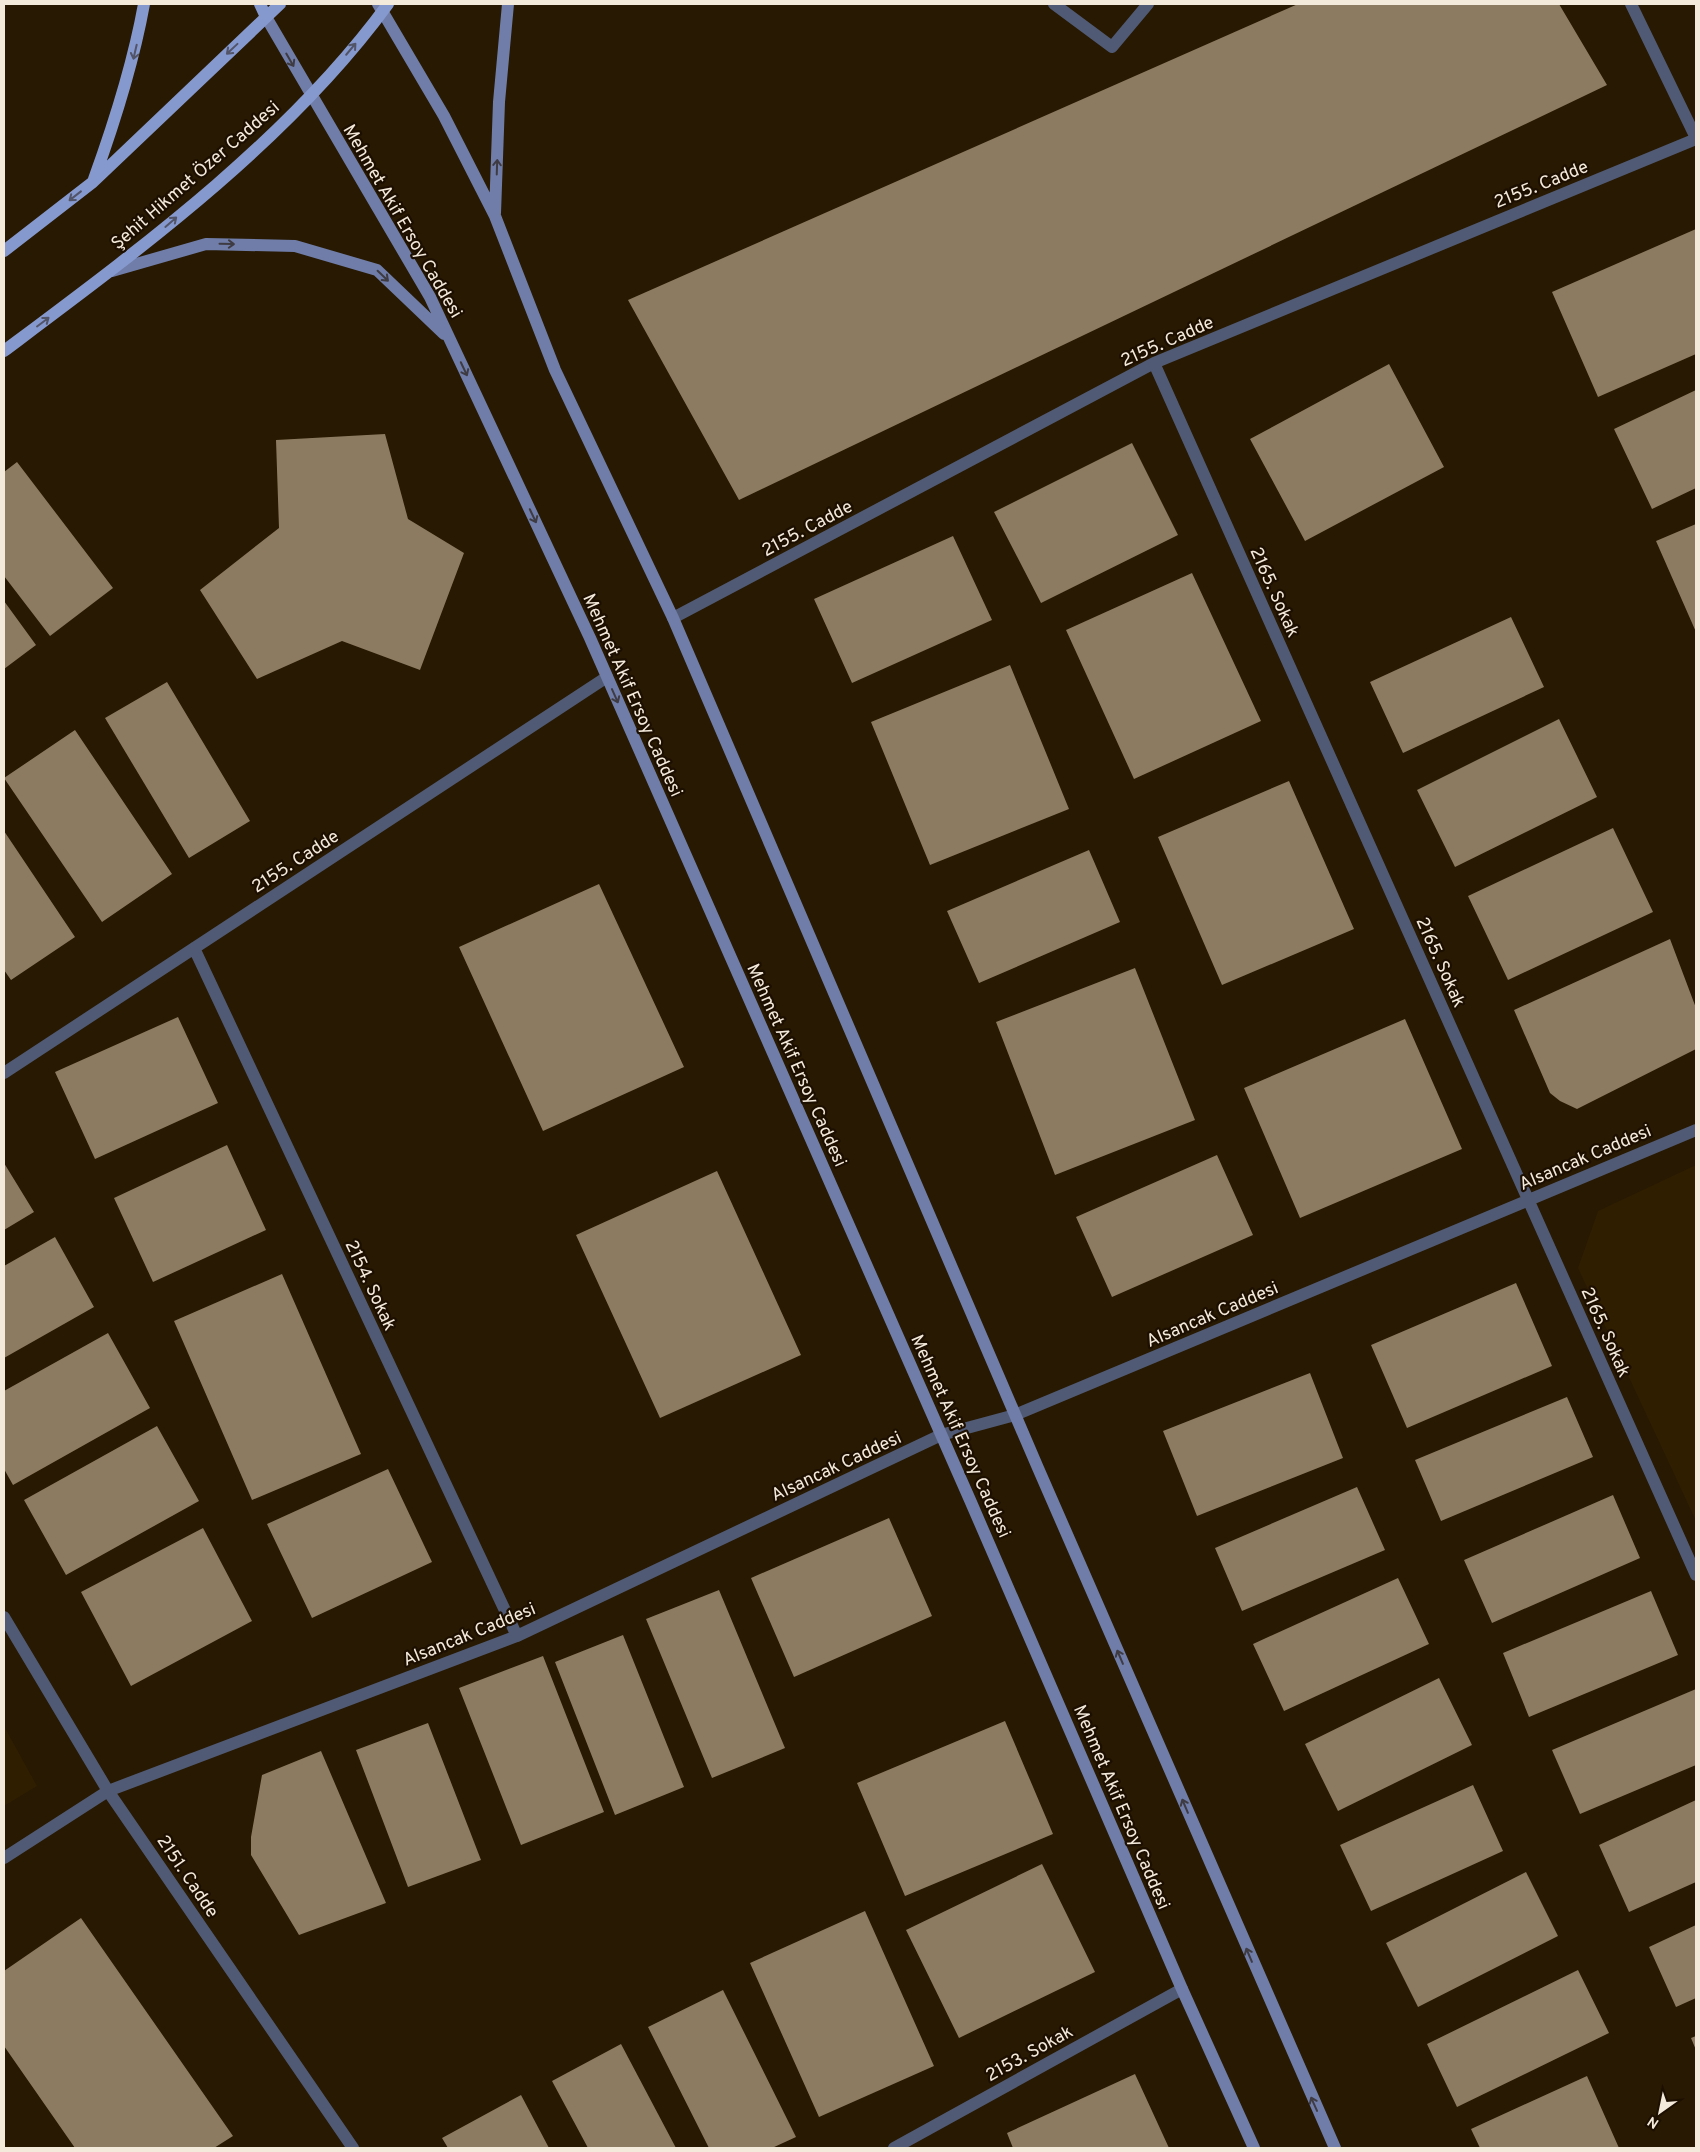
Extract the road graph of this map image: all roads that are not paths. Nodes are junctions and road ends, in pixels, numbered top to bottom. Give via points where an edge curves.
1 (144, 4) edge
2 (260, 4) edge
3 (280, 4) edge
4 (508, 4) edge
5 (1054, 4) edge
6 (1148, 4) edge
7 (1631, 4) edge
8 (383, 6) edge
9 (266, 18) junction
10 (311, 96) junction
11 (1696, 139) edge
12 (93, 182) junction
13 (495, 216) junction
14 (4, 251) edge
15 (112, 271) junction
16 (450, 340) junction
17 (4, 351) edge
18 (1154, 363) junction
19 (673, 618) junction
20 (606, 678) junction
21 (194, 948) junction
22 (4, 1074) edge
23 (1696, 1130) edge
24 (1528, 1200) junction
25 (1016, 1415) junction
26 (941, 1435) junction
27 (1696, 1575) edge
28 (4, 1617) edge
29 (517, 1636) junction
30 (108, 1791) junction
31 (4, 1858) edge
32 (1182, 1989) junction
33 (354, 2148) edge
34 (894, 2148) edge
35 (1254, 2148) edge
36 (1335, 2148) edge

1 -> 12 main road via 136,52
2 - 9 main road
3 - 9 main road
13 -> 4 street via 499,102
5 - 6 street via 1112,48
7 - 11 street
10 -> 8 main road, Şehit Hikmet Özer Caddesi
8 - 13 street
9 -> 10 street, Mehmet Akif Ersoy Caddesi
9 -> 12 main road
15 -> 10 main road, Şehit Hikmet Özer Caddesi via 247,156
10 - 16 street, Mehmet Akif Ersoy Caddesi via 430,297
11 - 18 street, 2155. Cadde
12 -> 14 main road
13 - 19 street via 555,370
15 -> 16 street via 206,244 295,246 377,270
17 -> 15 main road, Şehit Hikmet Özer Caddesi
16 -> 20 street, Mehmet Akif Ersoy Caddesi
18 - 19 street, 2155. Cadde
18 - 24 street, 2165. Sokak
19 - 25 street
20 - 21 street, 2155. Cadde
20 -> 26 street, Mehmet Akif Ersoy Caddesi
21 - 22 street, 2155. Cadde
21 - 29 street, 2154. Sokak
23 - 24 street, Alsancak Caddesi
24 - 25 street, Alsancak Caddesi
24 - 27 street, 2165. Sokak
25 - 26 street, Alsancak Caddesi
36 -> 25 street
26 - 29 street, Alsancak Caddesi
26 - 32 street, Mehmet Akif Ersoy Caddesi
28 - 30 street, 2151. Cadde
29 - 30 street, Alsancak Caddesi
30 - 31 street, Alsancak Caddesi
30 - 33 street, 2151. Cadde
32 - 34 street, 2153. Sokak
32 - 35 street, Mehmet Akif Ersoy Caddesi

